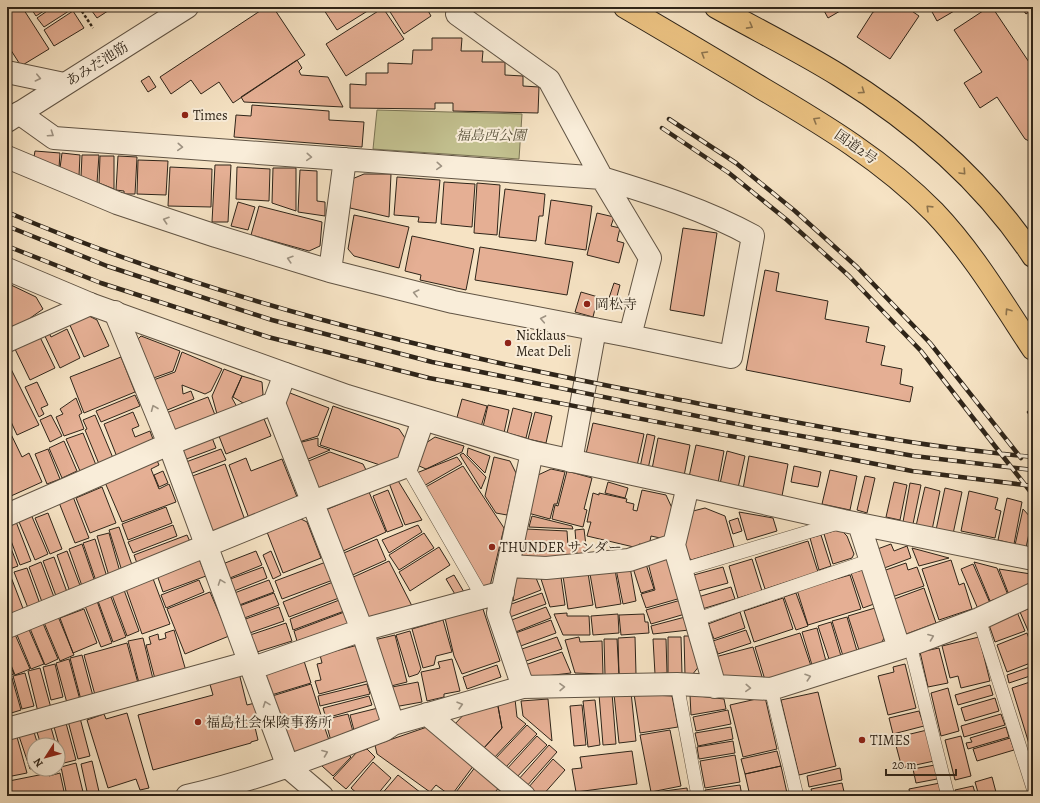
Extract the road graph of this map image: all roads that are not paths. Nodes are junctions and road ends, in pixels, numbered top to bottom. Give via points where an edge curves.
1 (187, 7) edge
2 (461, 7) edge
3 (625, 7) edge
4 (716, 7) edge
5 (9, 70) edge
6 (64, 84) junction
7 (13, 117) edge
8 (7, 157) edge
9 (345, 159) junction
10 (602, 178) junction
11 (1033, 256) edge
12 (7, 268) edge
13 (330, 271) junction
14 (90, 304) junction
15 (115, 312) junction
16 (595, 329) junction
17 (630, 336) junction
18 (7, 341) edge
19 (1032, 345) edge
20 (285, 374) junction
21 (274, 403) junction
22 (423, 420) junction
23 (169, 444) junction
24 (532, 452) junction
25 (571, 461) junction
26 (407, 466) junction
27 (688, 486) junction
28 (313, 502) junction
29 (8, 510) edge
30 (851, 523) junction
31 (674, 545) junction
32 (208, 546) junction
33 (1033, 559) edge
34 (871, 560) junction
35 (508, 566) junction
36 (681, 570) junction
37 (1033, 594) edge
38 (493, 595) junction
39 (980, 618) junction
40 (695, 620) junction
41 (7, 627) edge
42 (362, 630) junction
43 (904, 646) junction
44 (252, 665) junction
45 (677, 684) junction
46 (523, 687) junction
47 (714, 687) junction
48 (771, 690) junction
49 (427, 714) junction
50 (393, 724) junction
51 (7, 729) edge
52 (288, 767) junction
53 (1033, 788) edge
54 (187, 796) edge
55 (322, 796) edge
56 (524, 796) edge
57 (698, 796) edge
58 (797, 796) edge
59 (948, 796) edge

1 - 6 street, あみだ池筋
2 - 10 street via 457,14 549,80
19 -> 3 highway, 国道2号 via 959,241 934,212 894,176 836,133
4 -> 11 highway via 840,76 933,142 997,208
5 -> 6 street
6 - 7 street, あみだ池筋
7 -> 9 street via 54,138
13 -> 8 street via 117,203
9 -> 10 street
9 - 13 street
10 - 17 street via 650,258
10 - 17 street via 660,195 730,223 753,236 731,357
12 - 14 street
16 -> 13 street via 453,302
14 - 15 street
14 - 18 street
15 - 20 street
23 -> 15 street
16 - 17 street
16 - 25 street
20 - 21 street
20 - 22 street
21 - 23 street
21 - 28 street
22 - 24 street
22 - 26 street
23 - 29 street
23 - 32 street
24 - 25 street
24 - 35 street
25 - 27 street
26 - 28 street
26 - 38 lane
27 - 30 street
27 - 31 street
28 - 32 street
28 - 42 street
30 - 33 street
30 - 34 street
30 - 36 lane
31 - 35 street via 629,560 546,568
31 - 36 street
32 - 41 street
44 -> 32 street
34 - 40 lane
34 - 43 street
35 - 38 street
36 - 40 street
37 - 39 street
38 - 42 street
38 - 46 street
43 -> 39 street
39 - 53 lane
40 - 47 street
42 - 44 street
42 - 50 street
48 -> 43 street
43 - 59 lane
44 - 51 street
52 -> 44 street
46 -> 45 street
45 - 47 street
45 - 57 lane
49 -> 46 street
47 -> 48 street
48 - 58 lane
49 - 50 street
49 - 56 street
52 -> 50 street via 384,730
52 - 54 street via 231,786
52 - 55 street

